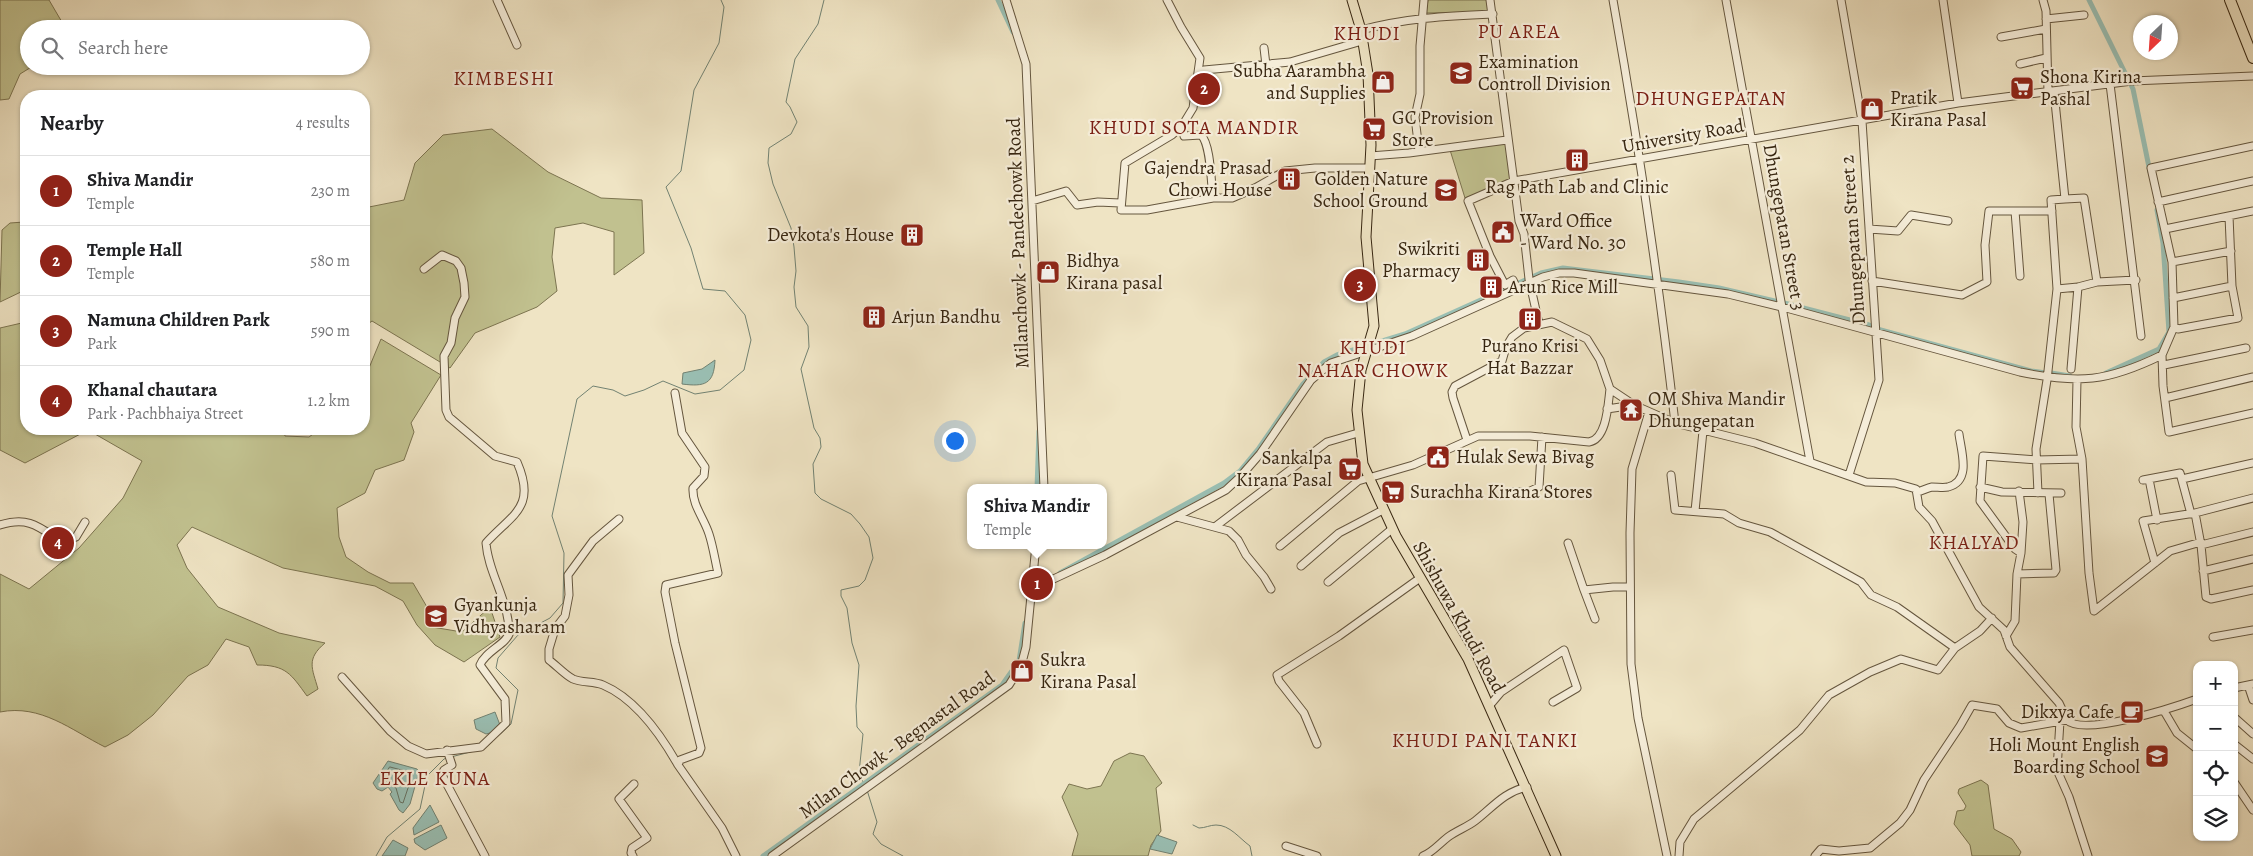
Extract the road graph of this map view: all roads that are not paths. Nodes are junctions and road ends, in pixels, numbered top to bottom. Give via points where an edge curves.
1 (497, 0) edge
2 (1167, 0) edge
3 (1352, 0) edge
4 (1424, 0) edge
5 (1490, 0) edge
6 (1613, 0) edge
7 (1726, 0) edge
8 (1841, 0) edge
9 (1944, 0) edge
10 (2043, 0) edge
11 (2230, 0) edge
12 (1008, 1) edge
13 (1492, 14) junction
14 (2084, 15) dead end
15 (1421, 17) junction
16 (2046, 19) junction
17 (2046, 28) junction
18 (1360, 30) junction
19 (2001, 37) dead end
20 (1362, 41) junction
21 (517, 45) dead end
22 (1264, 48) dead end
23 (2046, 58) junction
24 (2253, 58) edge
25 (1199, 63) junction
26 (2020, 64) dead end
27 (1266, 65) junction
28 (1204, 70) junction
29 (2253, 76) edge
30 (1198, 81) junction
31 (2110, 84) junction
32 (2051, 93) junction
33 (1958, 103) junction
34 (1862, 121) junction
35 (1182, 126) junction
36 (1172, 135) junction
37 (1184, 136) junction
38 (1507, 140) junction
39 (1751, 141) junction
40 (2253, 146) edge
41 (1419, 152) junction
42 (1370, 156) junction
43 (1640, 160) junction
44 (1370, 168) junction
45 (2253, 181) edge
46 (1514, 182) junction
47 (1213, 198) junction
48 (2065, 199) junction
49 (1032, 201) junction
50 (2158, 202) junction
51 (1117, 204) junction
52 (2052, 211) junction
53 (2253, 211) edge
54 (2015, 212) junction
55 (2229, 216) junction
56 (1948, 221) dead end
57 (1869, 229) junction
58 (2165, 229) junction
59 (2231, 251) junction
60 (2172, 262) junction
61 (424, 269) dead end
62 (2020, 276) dead end
63 (1657, 280) junction
64 (2136, 280) junction
65 (1872, 281) junction
66 (2096, 282) junction
67 (1529, 284) junction
68 (2232, 286) junction
69 (2078, 287) junction
70 (1517, 288) junction
71 (2057, 289) junction
72 (2173, 298) junction
73 (1782, 307) junction
74 (1539, 324) junction
75 (2174, 327) junction
76 (1876, 332) junction
77 (2141, 336) dead end
78 (1368, 346) junction
79 (2246, 348) dead end
80 (2162, 356) junction
81 (2164, 365) junction
82 (2071, 369) dead end
83 (2047, 377) junction
84 (2253, 377) edge
85 (2077, 380) junction
86 (1610, 388) junction
87 (675, 393) dead end
88 (2165, 398) junction
89 (1634, 405) junction
90 (1607, 409) junction
91 (1649, 412) junction
92 (2253, 413) edge
93 (1675, 424) junction
94 (1703, 431) junction
95 (1358, 432) junction
96 (1959, 434) dead end
97 (1542, 437) junction
98 (1467, 440) junction
99 (2082, 459) junction
100 (2036, 460) junction
101 (1810, 461) junction
102 (2253, 463) edge
103 (1671, 475) dead end
104 (1849, 475) junction
105 (1369, 477) junction
106 (2182, 479) junction
107 (1044, 484) edge
108 (1980, 487) junction
109 (2019, 491) junction
110 (1512, 492) dead end
111 (1917, 492) junction
112 (2038, 493) junction
113 (2062, 493) dead end
114 (2049, 494) junction
115 (2253, 498) edge
116 (1383, 510) junction
117 (1695, 511) junction
118 (2193, 513) junction
119 (1177, 517) junction
120 (619, 519) dead end
121 (2157, 520) junction
122 (85, 522) dead end
123 (0, 525) edge
124 (1216, 526) junction
125 (1392, 529) junction
126 (2253, 532) edge
127 (1568, 543) dead end
128 (2201, 543) junction
129 (1280, 546) dead end
130 (1036, 549) edge
131 (2021, 553) junction
132 (2253, 560) edge
133 (2155, 563) junction
134 (1301, 566) dead end
135 (2203, 571) junction
136 (2017, 574) junction
137 (1420, 578) junction
138 (1328, 582) dead end
139 (1630, 587) junction
140 (1032, 589) junction
141 (1271, 589) dead end
142 (1584, 590) junction
143 (2253, 590) edge
144 (1595, 619) dead end
145 (1994, 619) junction
146 (2253, 630) edge
147 (2006, 636) junction
148 (2213, 637) dead end
149 (1955, 648) junction
150 (342, 677) dead end
151 (2251, 684) edge
152 (2238, 687) edge
153 (2253, 700) edge
154 (1553, 702) dead end
155 (2193, 703) edge
156 (1490, 705) junction
157 (2164, 711) junction
158 (2064, 720) junction
159 (2238, 721) edge
160 (2253, 734) edge
161 (1317, 744) dead end
162 (2193, 746) edge
163 (2238, 747) edge
164 (447, 750) junction
165 (2253, 759) edge
166 (678, 765) junction
167 (634, 784) dead end
168 (1527, 787) junction
169 (2238, 787) edge
170 (2253, 808) edge
171 (1286, 846) dead end
172 (485, 856) edge
173 (633, 856) edge
174 (736, 856) edge
175 (772, 856) edge
176 (1317, 856) edge
177 (1423, 856) edge
178 (1556, 856) edge
179 (1667, 856) edge
180 (1679, 856) edge
181 (1815, 856) edge
182 (2088, 856) edge

1 - 21 street
2 - 25 street via 1200,58
3 - 18 main road, Shishuwa Khudi Road
4 - 15 street
5 - 13 street
6 - 43 street
7 - 39 street, Dhungepatan Street 3
8 - 34 street, Dhungepatan Street 2
9 - 33 street
10 - 16 street
11 - 24 highway
12 - 49 street, Milanchowk - Pandechowk Road via 1026,64
13 - 15 street
13 - 38 street
14 - 16 street
15 - 18 street
15 - 41 street via 1420,94 1415,117
16 - 17 street
17 - 19 street
17 - 23 street
18 - 20 main road, Shishuwa Khudi Road
20 - 27 street via 1308,58
20 - 42 main road, Shishuwa Khudi Road via 1368,74
22 - 27 street
23 - 26 street
23 - 32 street
25 - 28 street
25 - 30 street
27 - 28 street
28 - 30 street
29 - 31 street
30 - 35 street via 1193,108
31 - 32 street
31 - 64 street
32 - 33 street, University Road
32 - 48 street
33 - 34 street, University Road
34 - 39 street, University Road
34 - 57 street, Dhungepatan Street 2
35 - 36 street
35 - 37 street
36 - 37 street
36 - 51 street via 1125,163
37 - 47 street via 1204,136
38 - 41 street
38 - 46 street
39 - 43 street, University Road
39 - 73 street, Dhungepatan Street 3
40 - 50 street via 2151,168
41 - 42 street
42 - 44 main road, Shishuwa Khudi Road
43 - 46 street, University Road
43 - 63 street
44 - 47 street via 1285,171 1232,198
44 - 78 main road, Shishuwa Khudi Road via 1366,237 1374,326
45 - 50 street
46 - 67 street
46 - 70 street, University Road via 1468,201 1505,285 1514,280
47 - 51 street via 1147,210 1123,211
48 - 52 street via 2051,200
48 - 66 street via 2084,198
49 - 51 street via 1066,191 1077,205
49 - 107 street, Milanchowk - Pandechowk Road
50 - 58 street
52 - 54 street
52 - 71 street
53 - 55 street
54 - 62 street
54 - 65 street via 1990,211 1985,245 1987,282 1962,295
55 - 58 street
55 - 59 street
56 - 57 street via 1910,215 1898,231
57 - 65 street, Dhungepatan Street 2
58 - 60 street
59 - 60 street
59 - 68 street
60 - 72 street
61 - 164 street via 442,254 461,268 464,283 465,297 444,356 444,392 449,417 495,456 517,462 525,492 520,510 486,543 491,570 507,611 510,632 505,640 482,657 480,665 505,699 506,723 481,747
63 - 67 street via 1560,273
63 - 73 street
63 - 93 street
64 - 66 street
64 - 77 street
65 - 76 street, Dhungepatan Street 2
66 - 69 street
67 - 70 street
67 - 74 street
68 - 72 street
68 - 75 street via 2238,318 2178,329
69 - 71 street
69 - 82 street
70 - 78 street via 1412,336
71 - 83 street
72 - 75 street
73 - 76 street
73 - 101 street, Dhungepatan Street 3
74 - 86 street via 1552,322 1587,339 1600,360
74 - 98 street via 1524,328 1512,337 1502,361 1454,386 1453,398
75 - 80 street
76 - 83 street
76 - 104 street, Dhungepatan Street 2 via 1880,380
78 - 95 main road, Shishuwa Khudi Road via 1356,410
78 - 119 street via 1320,371 1240,478 1226,490
79 - 81 street
80 - 81 street
80 - 85 street via 2118,374 2096,380
81 - 88 street
83 - 85 street
83 - 100 street
84 - 88 street
85 - 99 street via 2076,427
86 - 89 street
86 - 90 street
87 - 166 street via 682,434 705,467 704,476 693,488 693,494 709,533 718,574 666,586 675,643 701,748 698,753 680,760
88 - 92 street via 2170,432
89 - 90 street
89 - 91 street
90 - 97 street via 1599,438 1595,441
91 - 93 street
91 - 139 street via 1632,469
93 - 94 street
94 - 101 street
94 - 117 street
95 - 105 main road, Shishuwa Khudi Road via 1363,464
95 - 124 street via 1327,442
96 - 111 street via 1962,478 1947,487
97 - 98 street via 1478,436
97 - 110 street via 1539,487 1528,492
98 - 105 street via 1413,465
99 - 100 street
99 - 133 street via 2094,611
100 - 108 street via 1983,456
100 - 112 street
101 - 104 street
102 - 106 street
103 - 117 street via 1675,510
104 - 111 street via 1866,482 1910,486
105 - 116 main road, Shishuwa Khudi Road
105 - 129 street via 1358,481
106 - 118 street
106 - 121 street via 2180,473 2146,479
108 - 109 street via 2002,492
108 - 131 street via 1982,506
109 - 112 street
109 - 131 street via 2023,522
111 - 145 street via 1919,507 1932,522 1978,606
112 - 114 street
113 - 114 street
114 - 136 street via 2056,570 2054,573
115 - 118 street
116 - 125 main road, Shishuwa Khudi Road
116 - 134 street via 1339,533
117 - 149 street via 1724,514 1739,523 1770,532 1861,582 1870,595 1897,607
118 - 121 street
118 - 128 street
119 - 124 street
119 - 140 street
120 - 166 street via 593,542 568,575 566,616 555,629 549,660 572,679 602,684 620,694 641,712
121 - 133 street via 2142,522
122 - 123 street via 76,537 62,542 32,523 22,521
124 - 141 street via 1229,531 1238,540
125 - 137 main road, Shishuwa Khudi Road
125 - 138 street
126 - 128 street
127 - 142 street
128 - 133 street via 2173,550
128 - 135 street
130 - 140 street
131 - 136 street
132 - 135 street
135 - 143 street via 2205,594 2209,598
136 - 147 street via 2015,621
137 - 156 main road, Shishuwa Khudi Road via 1468,659
137 - 161 street via 1339,636 1277,675 1304,712
139 - 142 street
139 - 179 street via 1631,664 1638,718
140 - 175 street, Milan Chowk - Begnastal Road via 1026,647 1021,666 1010,685
142 - 144 street
145 - 147 street
145 - 149 street
146 - 148 street
147 - 158 street via 2010,648 2055,698
149 - 180 street via 1938,670 1901,659 1828,695 1800,730 1694,819 1680,842
150 - 164 street via 390,731 408,746 426,754
151 - 152 street
151 - 153 street
154 - 156 street via 1577,688 1564,650 1501,692
155 - 157 street
156 - 168 main road, Shishuwa Khudi Road
157 - 158 street via 2090,725 2076,725
157 - 162 street via 2177,733
158 - 181 street via 2021,728 2010,723 1997,709 1972,705 1932,765 1900,823 1870,848 1821,849
158 - 182 street via 2057,770
159 - 160 street
163 - 165 street
164 - 172 street via 452,765 444,770 442,776
166 - 174 street via 722,828
167 - 173 street via 619,799 648,838 632,848
168 - 177 street via 1501,798
168 - 178 main road, Shishuwa Khudi Road
169 - 170 street
171 - 176 street

